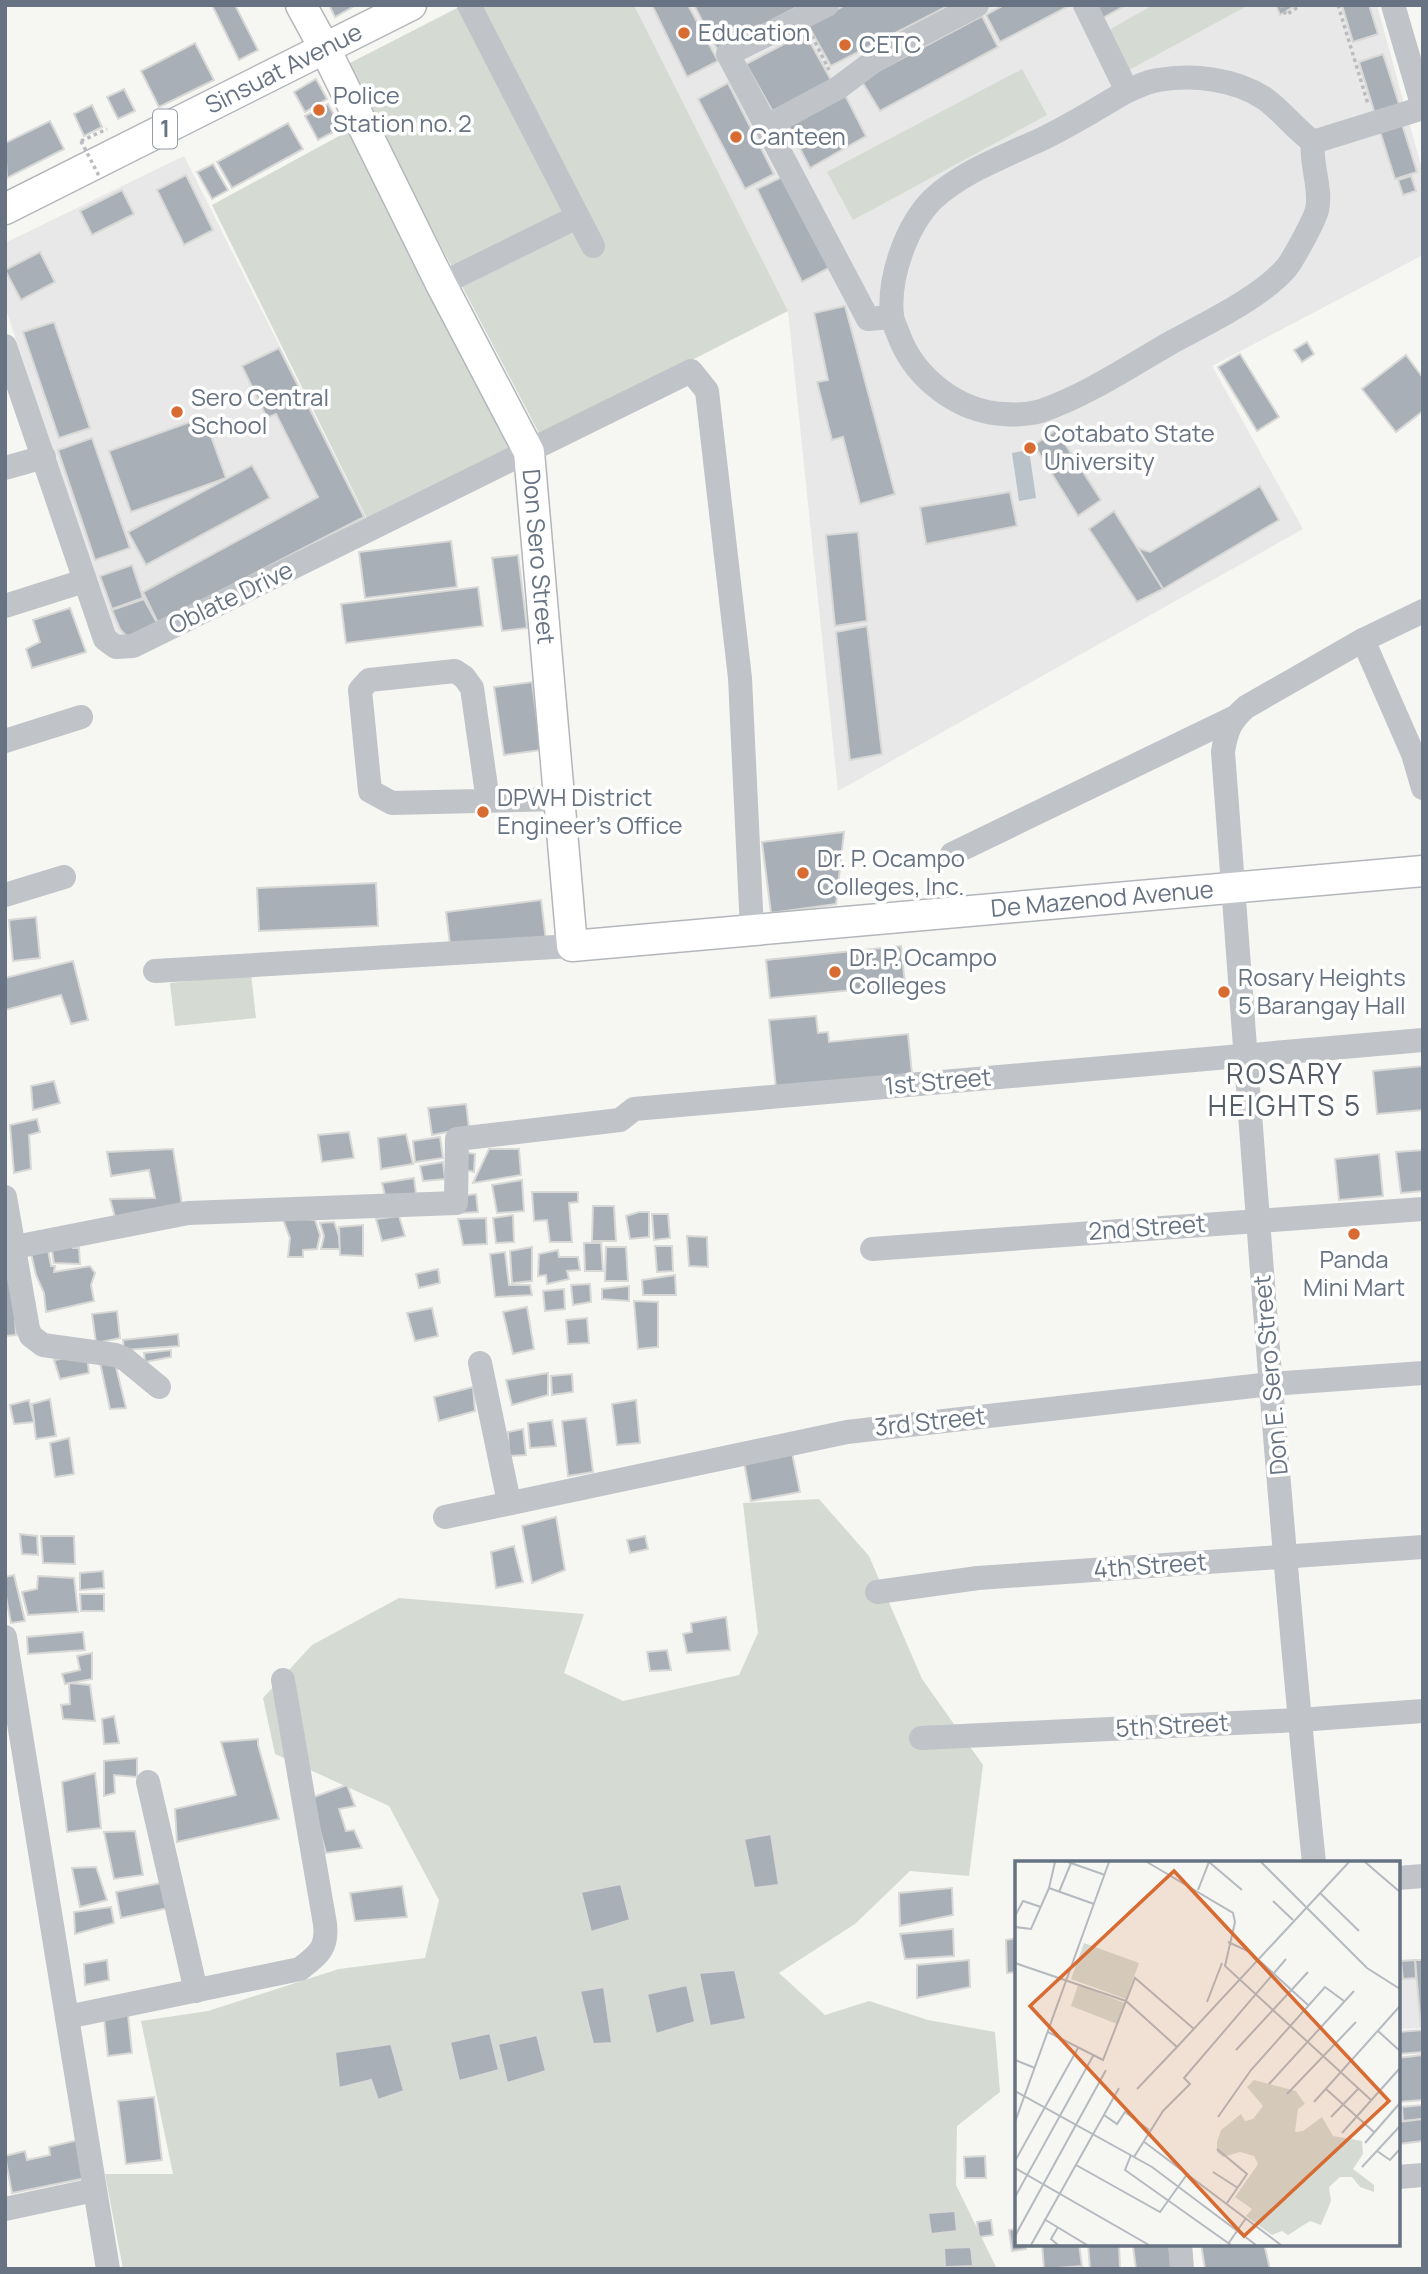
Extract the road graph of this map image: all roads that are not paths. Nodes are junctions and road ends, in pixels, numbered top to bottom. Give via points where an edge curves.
1 (301, 5) edge
2 (411, 5) edge
3 (469, 5) edge
4 (827, 5) edge
5 (977, 5) edge
6 (1085, 5) edge
7 (1395, 6) edge
8 (325, 49) junction
9 (1127, 90) junction
10 (1423, 108) edge
11 (767, 126) junction
12 (1313, 142) junction
13 (5, 209) edge
14 (577, 216) junction
15 (593, 246) dead end
16 (442, 284) junction
17 (892, 317) junction
18 (5, 346) edge
19 (529, 452) junction
20 (44, 457) junction
21 (5, 468) edge
22 (84, 581) junction
23 (5, 606) edge
24 (1423, 611) edge
25 (1363, 640) junction
26 (81, 717) dead end
27 (1233, 718) junction
28 (5, 741) edge
29 (1423, 788) edge
30 (559, 799) junction
31 (488, 801) junction
32 (952, 855) dead end
33 (1423, 871) edge
34 (64, 877) dead end
35 (1233, 888) junction
36 (5, 895) edge
37 (752, 930) junction
38 (572, 946) junction
39 (155, 971) dead end
40 (1423, 1040) edge
41 (1245, 1056) junction
42 (5, 1198) edge
43 (1423, 1209) edge
44 (1258, 1220) junction
45 (10, 1247) edge
46 (872, 1249) dead end
47 (480, 1363) dead end
48 (1423, 1373) edge
49 (1271, 1384) junction
50 (159, 1387) dead end
51 (509, 1502) junction
52 (445, 1517) dead end
53 (1423, 1547) edge
54 (1286, 1557) junction
55 (877, 1592) dead end
56 (5, 1637) edge
57 (8, 1666) edge
58 (283, 1680) dead end
59 (1423, 1711) edge
60 (1299, 1720) junction
61 (921, 1738) dead end
62 (148, 1782) dead end
63 (1314, 1861) edge
64 (1423, 1876) edge
65 (1400, 1878) edge
66 (196, 1991) junction
67 (67, 2017) junction
68 (1423, 2175) edge
69 (1400, 2177) edge
70 (94, 2190) junction
71 (5, 2208) edge
72 (1180, 2246) edge
73 (108, 2269) edge
74 (1182, 2269) edge

1 - 8 main road, Don Sero Street
2 - 8 main road, Sinsuat Avenue / 1
3 - 14 street
4 - 11 street via 728,54
5 - 11 street
6 - 9 street
7 - 10 street
8 - 13 main road, Sinsuat Avenue / 1
8 - 16 main road, Don Sero Street
9 - 12 street via 1156,80 1198,77 1241,86 1265,99
9 - 17 street via 933,199 901,251
10 - 12 street
11 - 17 street via 868,318
12 - 17 street via 1317,211 1287,266 1267,286 1212,320 1069,400 1037,412 1004,414 955,400 926,378 905,351
14 - 15 street
14 - 16 street
16 - 19 main road, Don Sero Street
18 - 20 street, Oblate Drive
19 - 22 street, Oblate Drive via 134,646 116,647 105,639
19 - 30 main road, Don Sero Street
19 - 37 street via 691,371 707,391 740,678
20 - 21 street
20 - 22 street, Oblate Drive
22 - 23 street
24 - 25 street
25 - 27 street
25 - 29 street via 1413,754
26 - 28 street
27 - 32 street
27 - 35 street, Don E. Sero Street via 1223,752
30 - 31 street
30 - 38 main road, Don Sero Street
31 - 31 street via 472,688 464,677 455,671 369,680 363,685 370,791 392,803
33 - 35 main road, De Mazenod Avenue
34 - 36 street
35 - 37 main road, De Mazenod Avenue
35 - 41 street, Don E. Sero Street
37 - 38 main road, De Mazenod Avenue
38 - 39 street
40 - 41 street, 1st Street
41 - 44 street, Don E. Sero Street
41 - 45 street, 1st Street via 634,1109 621,1120 457,1139 456,1203 188,1213
42 - 45 street
43 - 44 street, 2nd Street
44 - 46 street, 2nd Street
44 - 49 street, Don E. Sero Street
45 - 50 street via 28,1329 36,1341 115,1355
47 - 51 street
48 - 49 street, 3rd Street
49 - 51 street, 3rd Street via 847,1432
49 - 54 street, Don E. Sero Street
51 - 52 street, 3rd Street
53 - 54 street, 4th Street
54 - 55 street, 4th Street via 978,1578
54 - 60 street, Don E. Sero Street
56 - 57 street
57 - 67 street
58 - 66 street via 327,1939 317,1956 300,1969
59 - 60 street, 5th Street
60 - 61 street, 5th Street
60 - 63 street, Don E. Sero Street
62 - 66 street
64 - 65 street
66 - 67 street
67 - 70 street
68 - 69 street
70 - 71 street
70 - 73 street
72 - 74 street

